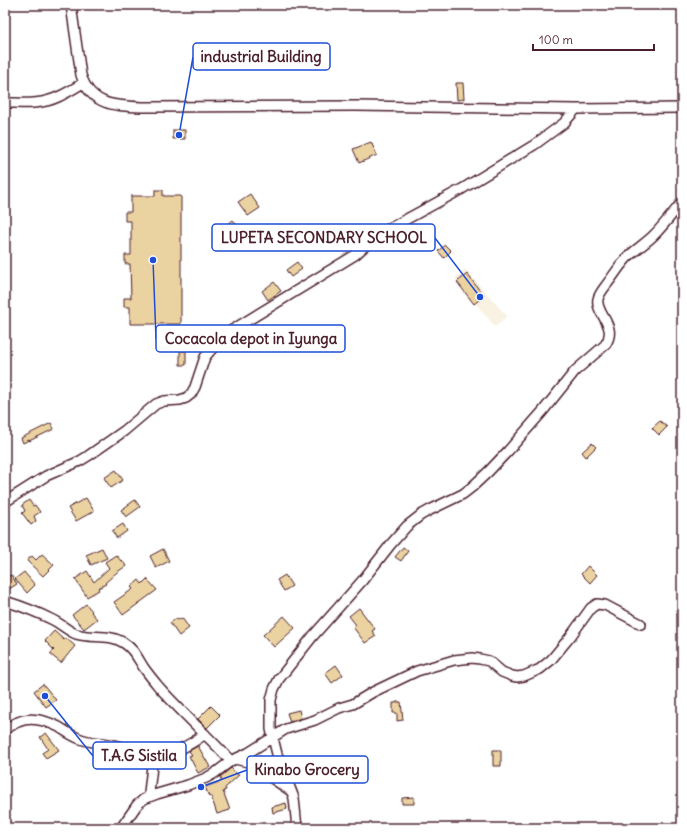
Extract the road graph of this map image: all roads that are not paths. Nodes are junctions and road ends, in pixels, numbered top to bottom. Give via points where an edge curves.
1 (71, 5) edge
2 (83, 83) junction
3 (5, 103) edge
4 (682, 108) edge
5 (576, 109) junction
6 (682, 202) edge
7 (5, 502) edge
8 (5, 601) edge
9 (640, 624) dead end
10 (5, 730) edge
11 (205, 734) junction
12 (273, 738) junction
13 (152, 755) junction
14 (233, 760) junction
15 (291, 791) junction
16 (149, 797) junction
17 (121, 828) edge
18 (297, 828) edge

1 - 2 street
2 - 3 street via 59,97 48,100
2 - 5 street via 99,100 126,106
4 - 5 street
5 - 7 street via 564,123 534,145 462,189 381,233 355,254 228,334 205,357 191,394 186,398 156,404 124,431 88,456 46,476
6 - 12 street via 652,236 621,265 601,293 598,304 609,330 605,345 575,371 508,451 472,487 421,515 407,526 286,669 276,684 271,700
8 - 11 street via 39,613 75,633 122,641 136,654 162,691
9 - 12 street via 597,604 591,608 550,660 540,669 524,676 507,674 489,661 464,658 407,675 353,704 316,720 291,727
10 - 13 street via 19,722 34,719 51,723 86,741 120,746
11 - 13 street via 181,749
11 - 14 street
12 - 14 street
12 - 15 street
13 - 16 street
14 - 15 street via 248,762
14 - 16 street via 206,778
15 - 18 street
16 - 17 street via 138,805

